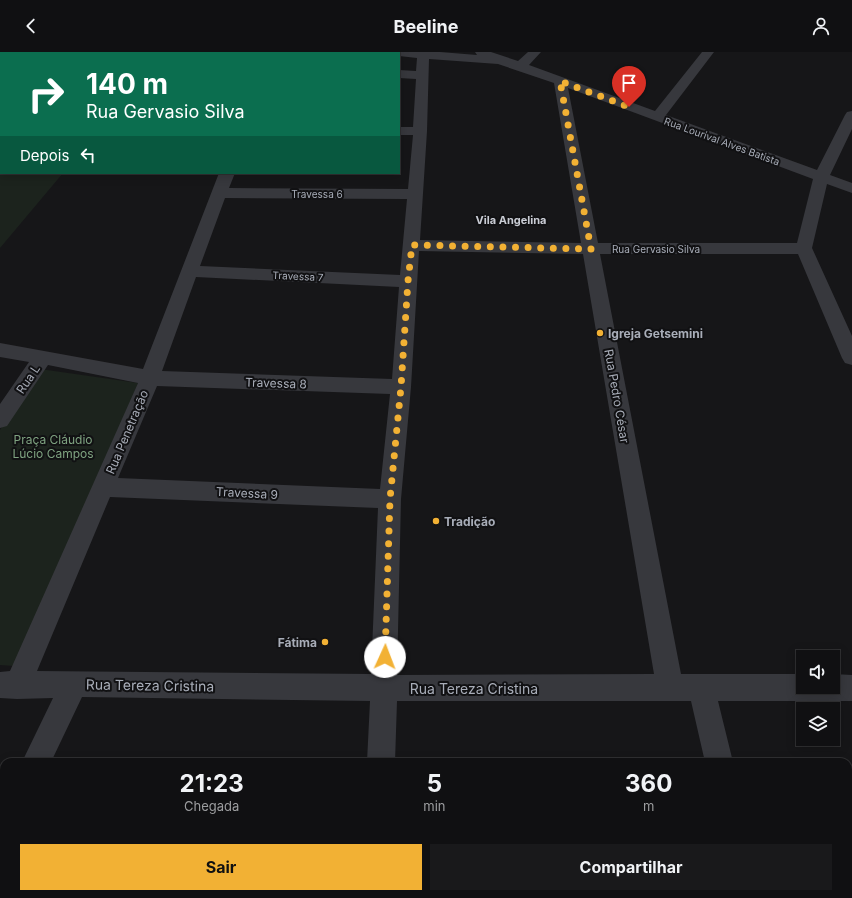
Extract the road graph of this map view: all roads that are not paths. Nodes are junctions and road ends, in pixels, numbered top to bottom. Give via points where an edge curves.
1 (481, 52) edge
2 (535, 52) edge
3 (708, 52) edge
4 (400, 53) edge
5 (423, 54) junction
6 (499, 60) junction
7 (520, 66) junction
8 (400, 74) edge
9 (422, 75) junction
10 (560, 81) junction
11 (852, 115) edge
12 (657, 117) junction
13 (400, 131) edge
14 (420, 132) junction
15 (227, 174) edge
16 (821, 177) junction
17 (852, 188) edge
18 (219, 193) junction
19 (414, 194) junction
20 (412, 245) junction
21 (804, 248) junction
22 (591, 249) junction
23 (189, 272) junction
24 (408, 281) junction
25 (0, 350) edge
26 (42, 357) junction
27 (852, 358) edge
28 (150, 378) junction
29 (401, 387) junction
30 (0, 420) edge
31 (104, 487) junction
32 (390, 499) junction
33 (74, 684) junction
34 (8, 685) edge
35 (670, 687) junction
36 (701, 687) junction
37 (384, 688) junction
38 (852, 688) edge
39 (38, 758) edge
40 (381, 758) edge
41 (718, 758) edge

1 - 6 street, Rua Lourival Alves Batista
2 - 7 street
3 - 12 street
4 - 5 street
5 - 6 street
5 - 9 street
6 - 7 street, Rua Lourival Alves Batista
7 - 10 street, Rua Lourival Alves Batista
8 - 9 street
9 - 14 street
10 - 12 street, Rua Lourival Alves Batista
10 - 22 street, Rua Pedro César
11 - 16 street
12 - 16 street, Rua Lourival Alves Batista
13 - 14 street
14 - 19 street
15 - 18 street, Rua Penetração
16 - 17 street, Rua Lourival Alves Batista
16 - 21 street
18 - 19 street, Travessa 6
18 - 23 street, Rua Penetração
19 - 20 street
20 - 22 street, Rua Gervasio Silva
20 - 24 street
21 - 22 street, Rua Gervasio Silva
21 - 27 street
22 - 35 street, Rua Pedro César
23 - 24 street, Travessa 7
23 - 28 street, Rua Penetração
24 - 29 street
25 - 26 street, Travessa 8
26 - 28 street, Travessa 8
26 - 30 street, Rua L
28 - 29 street, Travessa 8
28 - 31 street, Rua Penetração
29 - 32 street
31 - 32 street, Travessa 9
31 - 34 street, Rua Penetração
32 - 37 street
33 - 34 street, Rua Tereza Cristina
33 - 37 street, Rua Tereza Cristina
33 - 39 street
35 - 36 street, Rua Tereza Cristina
35 - 37 street, Rua Tereza Cristina
36 - 38 street, Rua Tereza Cristina
36 - 41 street
37 - 40 street

